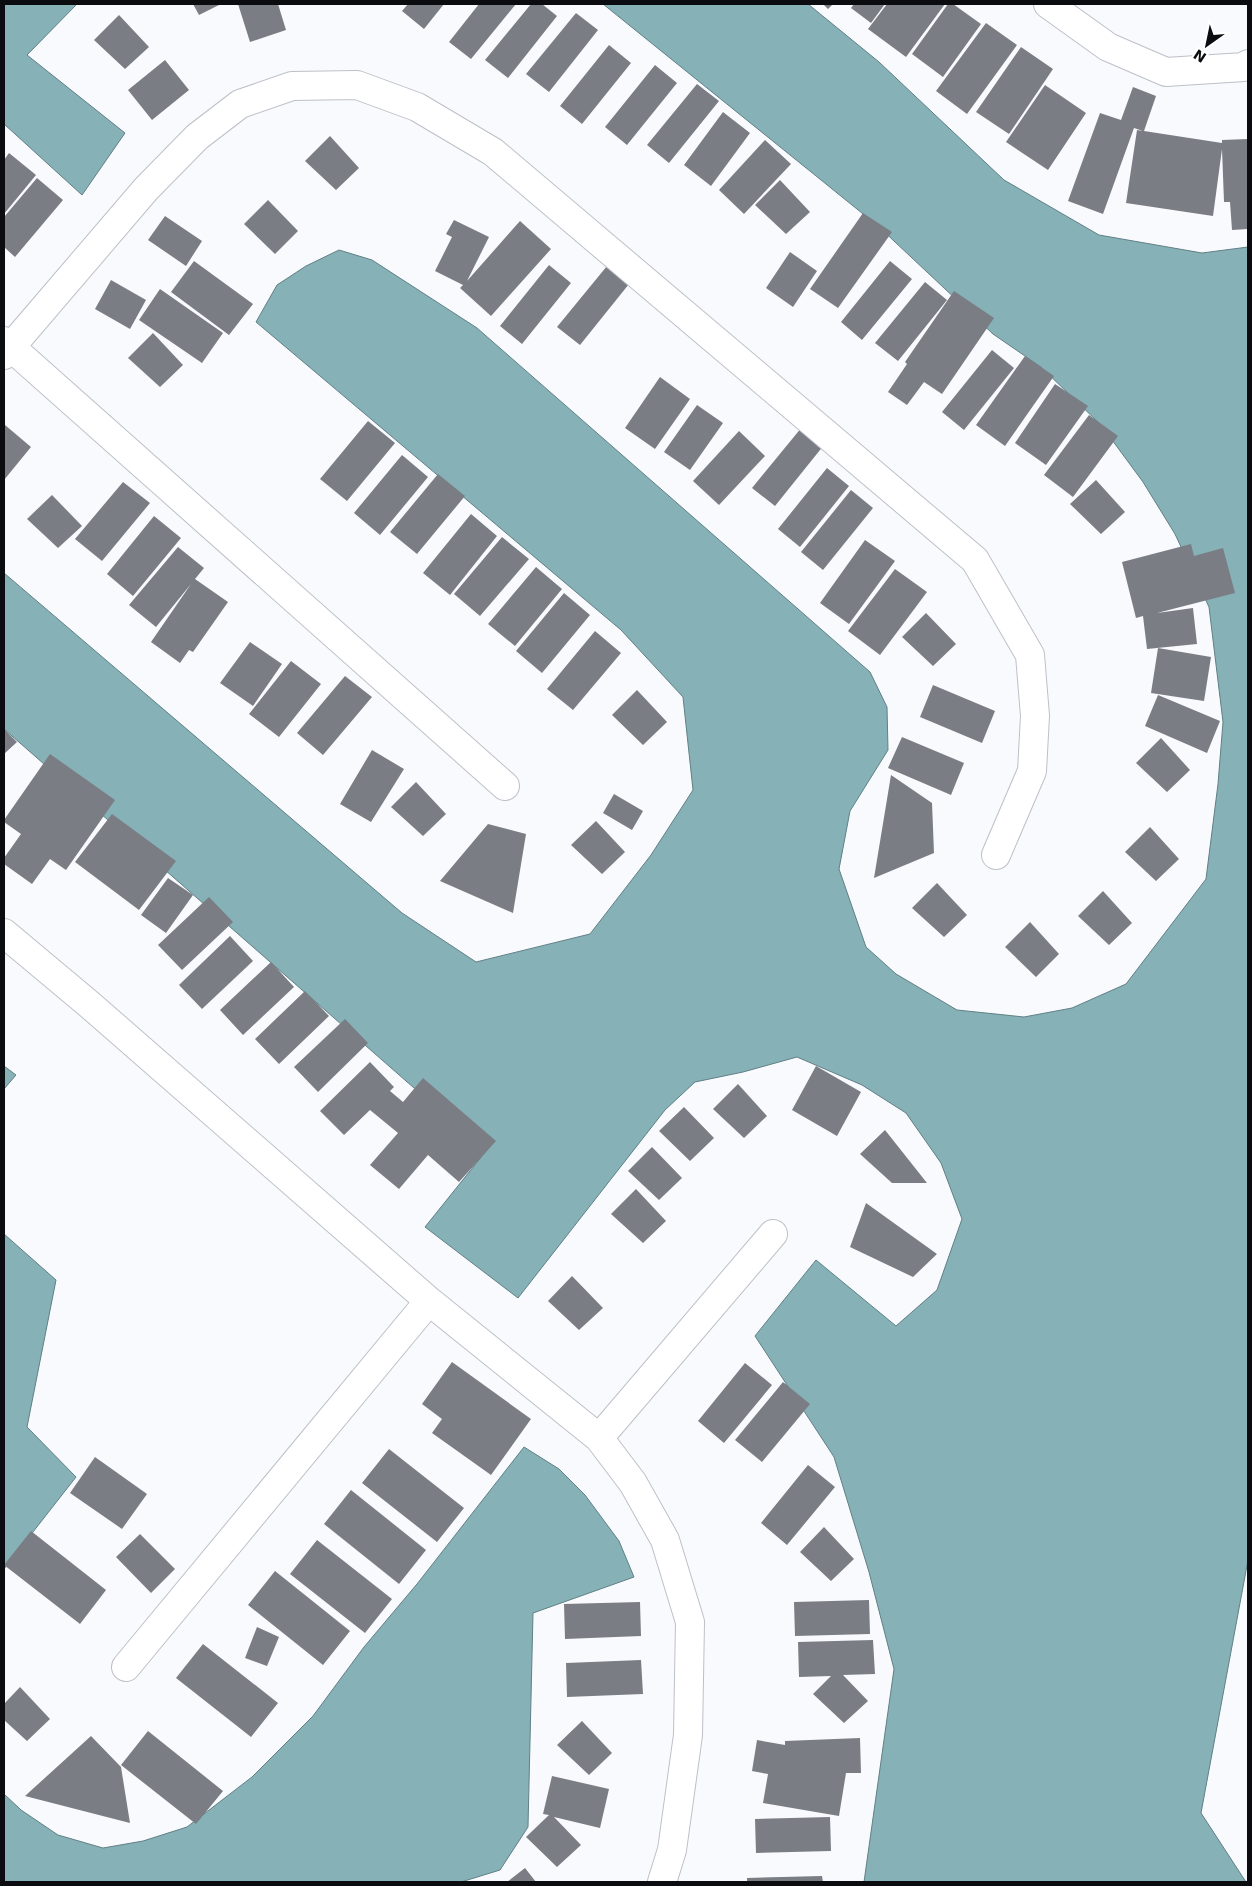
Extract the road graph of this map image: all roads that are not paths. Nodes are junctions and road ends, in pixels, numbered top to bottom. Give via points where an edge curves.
1 (1048, 4) edge
2 (1248, 64) edge
3 (6, 347) edge
4 (505, 786) dead end
5 (996, 855) dead end
6 (4, 933) edge
7 (772, 1234) dead end
8 (429, 1301) junction
9 (599, 1438) junction
10 (126, 1667) dead end
11 (662, 1882) edge

1 - 2 street via 1108,47 1166,72 1244,67
3 - 4 street
3 - 5 street via 146,189 197,137 240,104 292,86 358,86 417,107 493,152 975,560 1030,656 1035,716 1032,771
6 - 8 street via 98,1011
7 - 9 street
8 - 9 street
8 - 10 street
9 - 11 street via 633,1483 665,1540 690,1622 688,1735 672,1850

